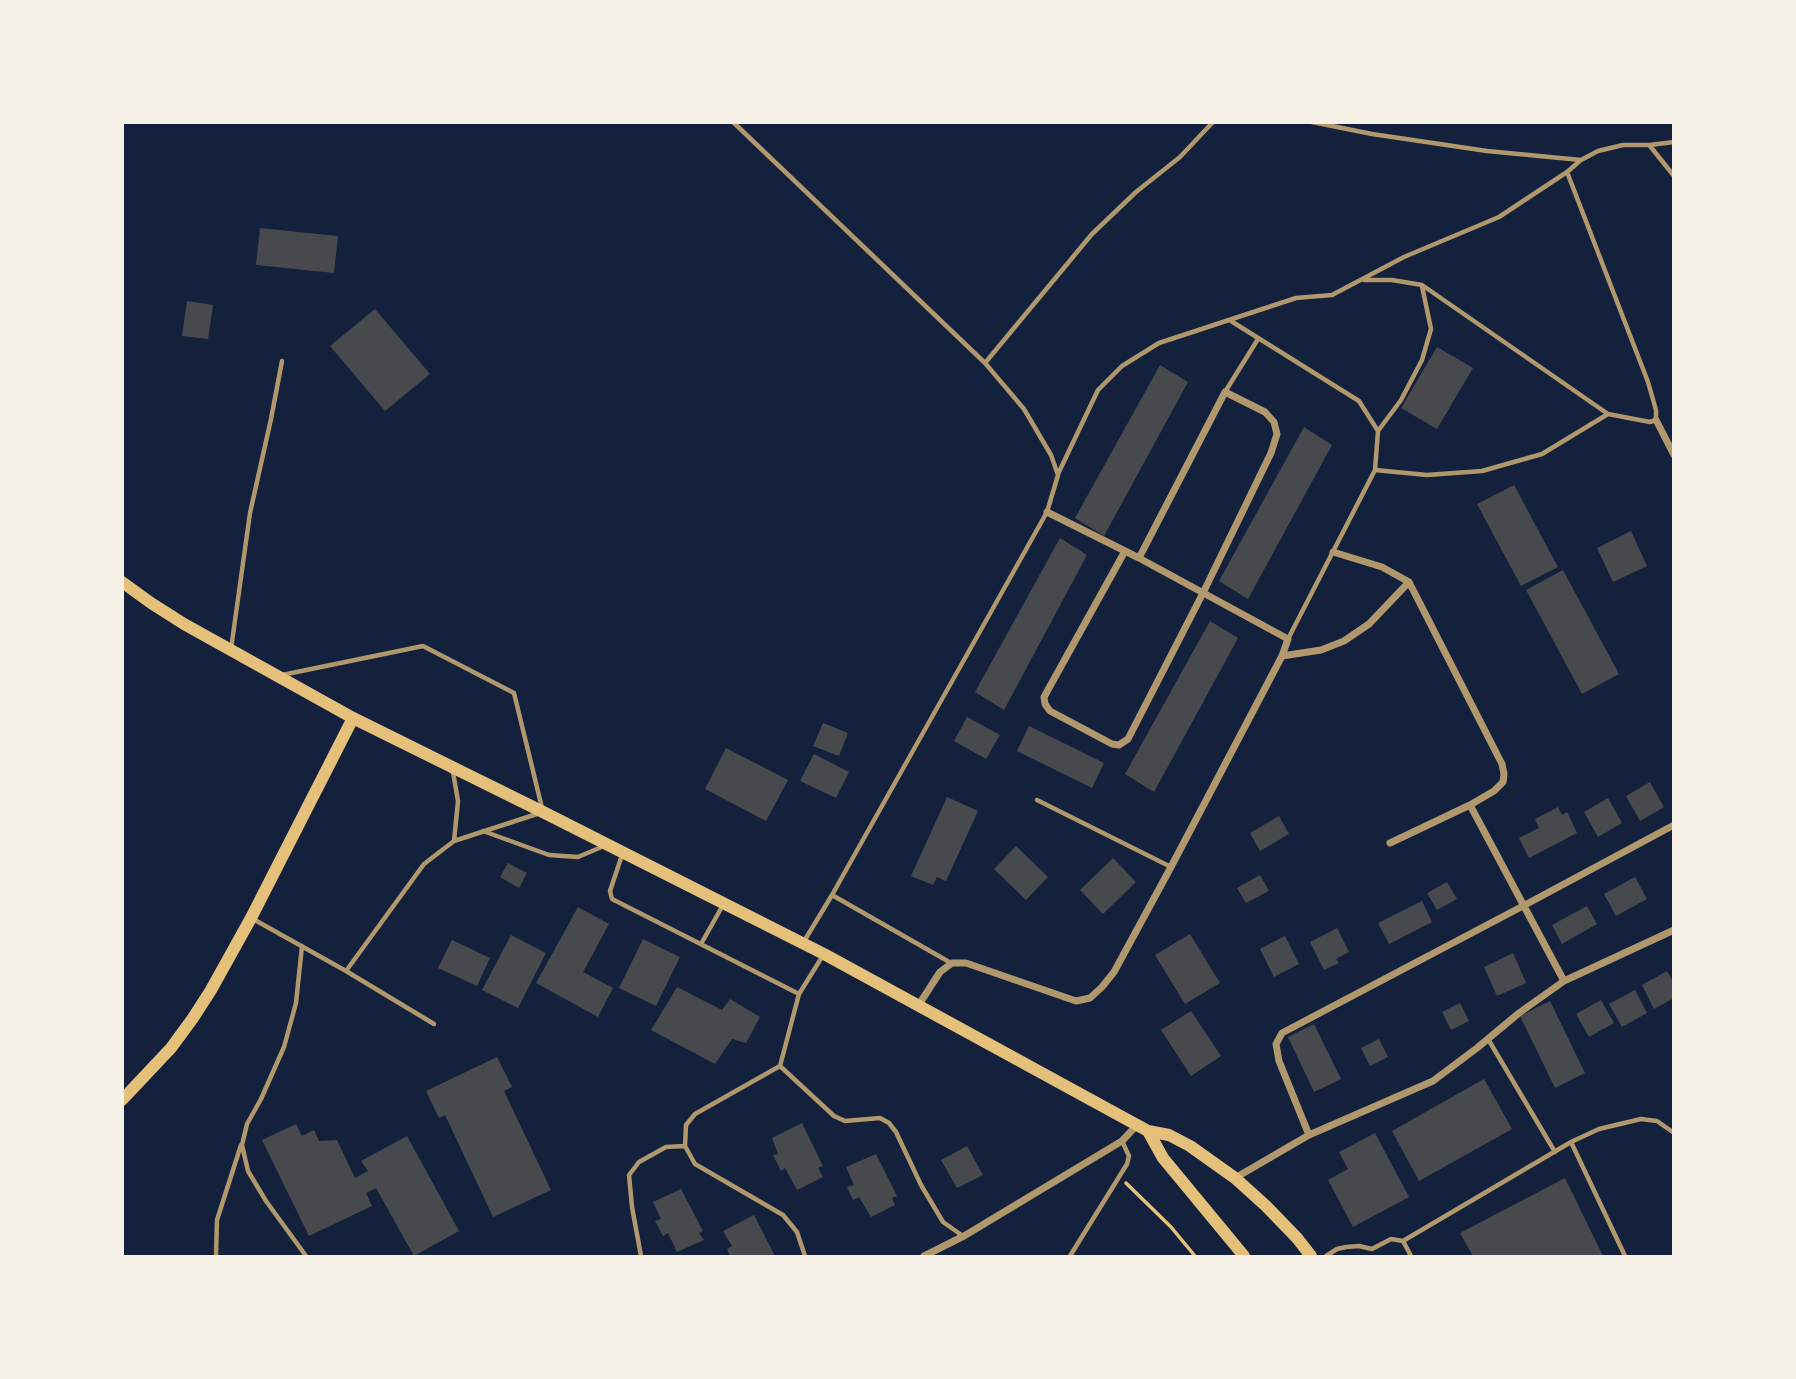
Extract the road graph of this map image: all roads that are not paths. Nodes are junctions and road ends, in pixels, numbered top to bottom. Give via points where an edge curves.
1 (733, 122) edge
2 (1213, 122) edge
3 (1312, 122) edge
4 (1674, 142) edge
5 (1650, 145) junction
6 (1581, 160) junction
7 (1567, 172) junction
8 (1674, 176) edge
9 (1361, 280) junction
10 (1422, 285) junction
11 (1230, 321) junction
12 (1258, 338) junction
13 (282, 361) dead end
14 (985, 363) junction
15 (1225, 392) junction
16 (1608, 414) junction
17 (1656, 421) junction
18 (1378, 431) junction
19 (1674, 455) edge
20 (1375, 470) junction
21 (1058, 475) junction
22 (1047, 512) junction
23 (1125, 551) junction
24 (1333, 552) junction
25 (1139, 558) junction
26 (122, 582) edge
27 (1409, 582) junction
28 (1203, 593) junction
29 (1288, 639) junction
30 (230, 650) junction
31 (1282, 656) junction
32 (278, 676) junction
33 (353, 718) junction
34 (453, 767) junction
35 (1037, 800) dead end
36 (1471, 805) junction
37 (543, 812) junction
38 (1674, 825) edge
39 (482, 830) junction
40 (454, 841) junction
41 (1390, 843) dead end
42 (607, 845) junction
43 (623, 852) junction
44 (1171, 867) junction
45 (832, 895) junction
46 (724, 905) junction
47 (1523, 906) junction
48 (251, 918) junction
49 (1674, 930) edge
50 (701, 944) junction
51 (803, 944) junction
52 (302, 946) junction
53 (824, 954) junction
54 (952, 963) junction
55 (346, 971) junction
56 (1564, 981) junction
57 (799, 995) junction
58 (918, 1006) junction
59 (434, 1024) dead end
60 (1488, 1039) junction
61 (780, 1066) junction
62 (122, 1100) edge
63 (1142, 1128) junction
64 (1674, 1133) edge
65 (1310, 1135) junction
66 (1122, 1140) junction
67 (1571, 1142) junction
68 (242, 1144) junction
69 (685, 1146) junction
70 (1555, 1152) junction
71 (1235, 1178) junction
72 (964, 1236) junction
73 (1403, 1241) junction
74 (1372, 1249) junction
75 (215, 1256) edge
76 (306, 1256) edge
77 (641, 1256) edge
78 (806, 1256) edge
79 (924, 1256) edge
80 (1070, 1256) edge
81 (1244, 1256) edge
82 (1311, 1256) edge
83 (1326, 1256) edge
84 (1376, 1256) edge
85 (1411, 1256) edge
86 (1625, 1256) edge

1 - 14 lane
2 - 14 lane via 1092,234
3 - 6 lane via 1372,135
4 - 5 lane
5 - 6 lane via 1623,145
5 - 8 lane
6 - 7 lane
7 - 9 lane via 1499,217
7 - 17 lane via 1648,382
9 - 10 lane
9 - 11 lane via 1332,295 1296,298
10 - 16 lane
10 - 18 lane via 1431,329 1422,360
11 - 12 lane
11 - 21 lane via 1159,343 1122,366 1098,390
12 - 15 lane
12 - 18 lane via 1359,401
13 - 30 lane via 250,513
14 - 21 lane via 1024,409
15 - 25 street
15 - 28 street via 1265,412 1277,435
16 - 17 lane
16 - 20 lane via 1542,454 1482,471 1427,475
17 - 19 street
18 - 20 lane
20 - 24 lane
21 - 22 lane
22 - 23 street
22 - 45 lane
23 - 25 street
23 - 28 street via 1044,697 1050,711 1112,744 1124,743
24 - 27 street via 1382,567
24 - 29 lane
25 - 28 street
26 - 30 main road
27 - 31 street via 1370,624 1344,641
27 - 36 street via 1502,764 1503,782
28 - 29 street
29 - 31 street
30 - 32 main road
31 - 44 street
32 - 33 main road
32 - 37 lane via 423,646 514,693
33 - 34 main road
33 - 48 main road
34 - 37 main road
34 - 40 lane via 458,801
35 - 44 lane
36 - 41 street
36 - 47 street
37 - 39 lane
37 - 42 main road
38 - 47 street
39 - 40 lane
39 - 42 lane via 549,855 578,857
40 - 55 lane via 424,864
42 - 43 main road
43 - 46 main road
43 - 50 lane via 610,891 612,899
44 - 54 street via 1114,972 1090,998 1076,1001 966,963
45 - 51 lane
45 - 54 lane
46 - 50 lane
46 - 51 main road
47 - 56 street
47 - 65 street via 1282,1033 1276,1044 1279,1062
48 - 52 lane
48 - 62 main road via 193,1018
49 - 56 street
50 - 57 lane
51 - 53 main road
52 - 55 lane
52 - 68 lane via 296,1003 284,1047
53 - 57 lane
53 - 58 main road
54 - 58 street via 940,972
55 - 59 lane
56 - 60 street
57 - 61 lane
58 - 63 main road
60 - 65 street via 1433,1081
60 - 70 lane
61 - 69 lane via 695,1114 686,1125
61 - 72 lane via 834,1116 845,1121 880,1118 889,1123 943,1222
63 - 66 street
63 - 71 main road via 1190,1146
63 - 81 main road
64 - 67 lane via 1657,1121 1641,1119
65 - 71 street
66 - 72 street
66 - 80 lane via 1129,1156 1127,1164
67 - 70 lane
67 - 86 lane
68 - 75 lane via 217,1220
68 - 76 lane via 248,1171
69 - 77 lane via 666,1147 639,1161 629,1175
69 - 78 lane via 695,1164 783,1215 797,1232
70 - 73 lane
71 - 82 main road
72 - 79 street
73 - 74 lane via 1391,1239
73 - 85 lane
74 - 83 lane via 1346,1247
74 - 84 lane

